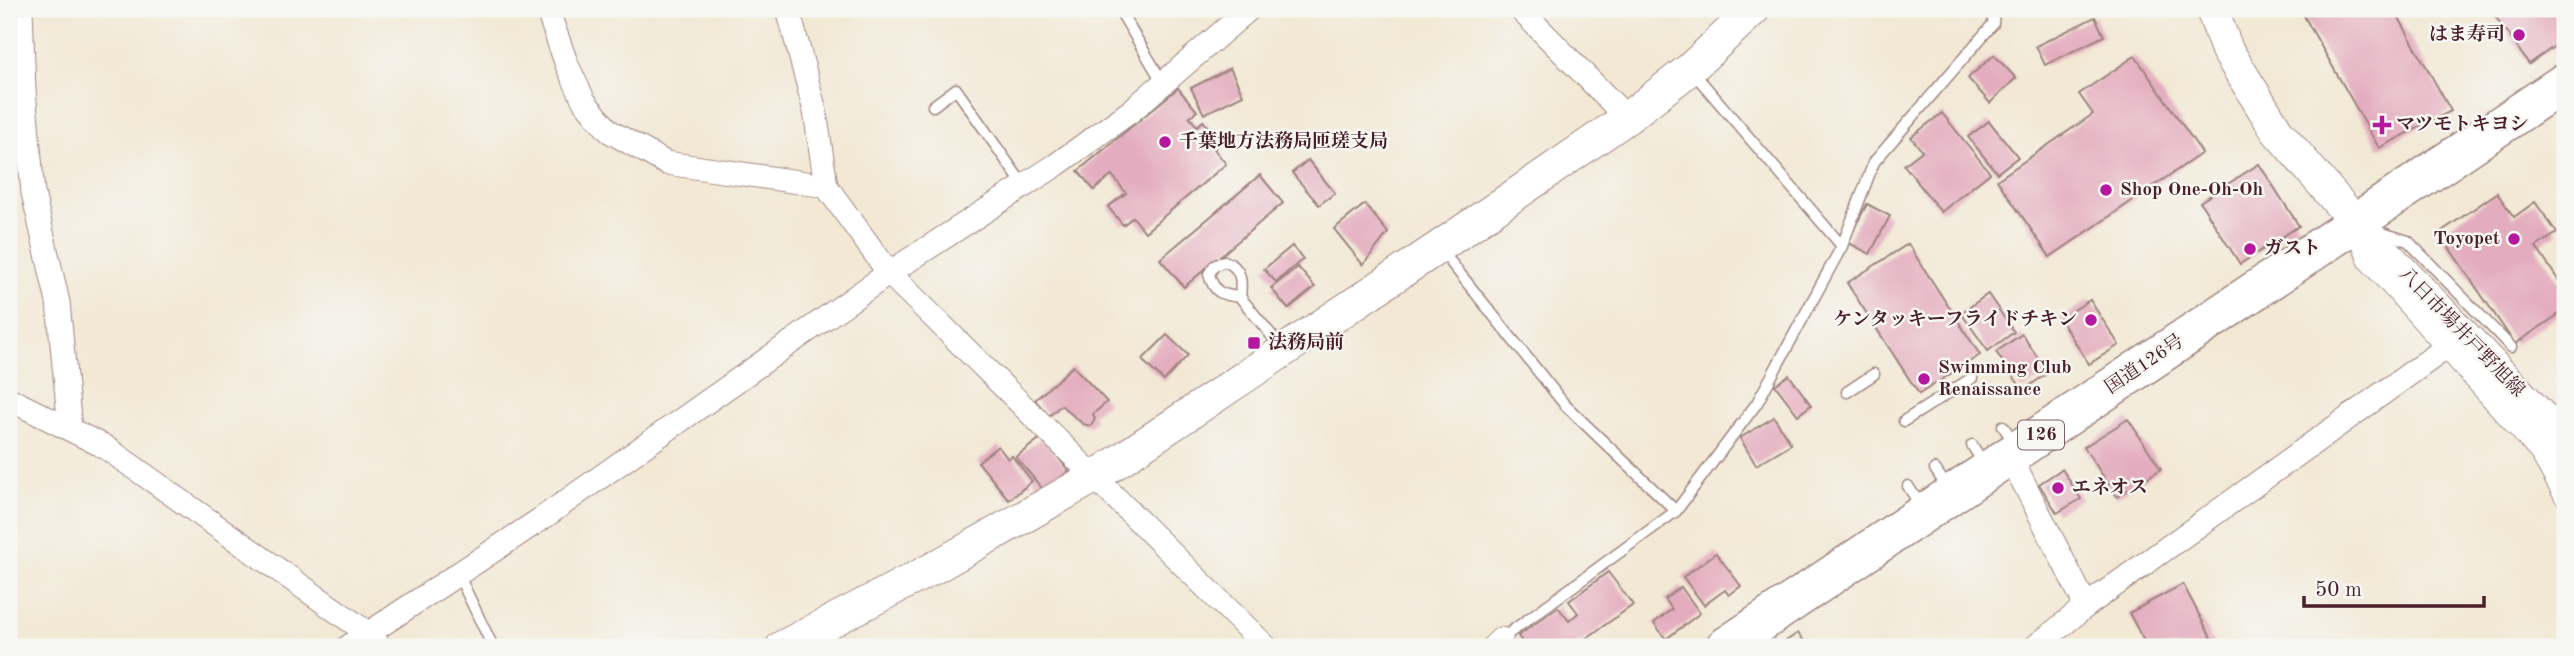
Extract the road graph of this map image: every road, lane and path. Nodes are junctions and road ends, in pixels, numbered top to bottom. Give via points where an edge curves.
1 (21, 9) edge
2 (547, 9) edge
3 (788, 9) edge
4 (1119, 9) edge
5 (1249, 9) edge
6 (1520, 9) edge
7 (1754, 9) edge
8 (1994, 9) edge
9 (2212, 9) edge
10 (1690, 69) junction
11 (2565, 82) edge
12 (1163, 83) junction
13 (933, 106) dead end
14 (1627, 118) junction
15 (825, 186) junction
16 (1024, 186) junction
17 (2357, 224) junction
18 (1842, 246) junction
19 (1439, 247) junction
20 (890, 273) junction
21 (1240, 297) dead end
22 (2447, 346) junction
23 (2511, 347) dead end
24 (1284, 350) junction
25 (1874, 374) dead end
26 (1972, 378) dead end
27 (1847, 392) dead end
28 (9, 399) edge
29 (1905, 421) dead end
30 (70, 429) junction
31 (2565, 441) edge
32 (1998, 449) junction
33 (1096, 476) junction
34 (2565, 494) edge
35 (1676, 511) junction
36 (458, 574) junction
37 (2086, 606) junction
38 (375, 641) edge
39 (1497, 643) edge
40 (348, 647) edge
41 (493, 647) edge
42 (782, 647) edge
43 (1266, 647) edge
44 (1725, 647) edge
45 (2035, 647) edge

1 - 30 street via 33,193 58,302
2 - 15 street via 584,100 609,131 666,163
3 - 15 street via 815,111
4 - 12 lane
5 - 12 street
6 - 14 street
7 - 10 street
8 - 18 lane via 1993,24 1874,162
9 - 17 street, 八日市場井戸野旭線 via 2227,50 2277,131
10 - 14 street
10 - 18 lane
11 - 17 highway, 国道126号 / 126
12 - 16 street
13 - 16 lane via 956,89
14 - 19 street
15 - 20 street
16 - 20 street
17 - 22 street via 2370,260
17 - 23 lane via 2408,241
17 - 31 street, 八日市場井戸野旭線
17 - 32 highway, 国道126号 / 126
18 - 35 lane via 1757,403
19 - 24 street
19 - 35 lane via 1565,405
20 - 33 street
20 - 36 street
21 - 24 lane
22 - 34 street via 2542,453
22 - 37 street
24 - 33 street
25 - 27 lane
26 - 29 lane
28 - 30 street
30 - 38 street via 104,447
32 - 37 street
32 - 44 highway, 国道126号 / 126 via 1930,490
33 - 42 street
33 - 43 street
35 - 39 lane
36 - 38 street
36 - 41 lane
37 - 45 street
38 - 40 street

